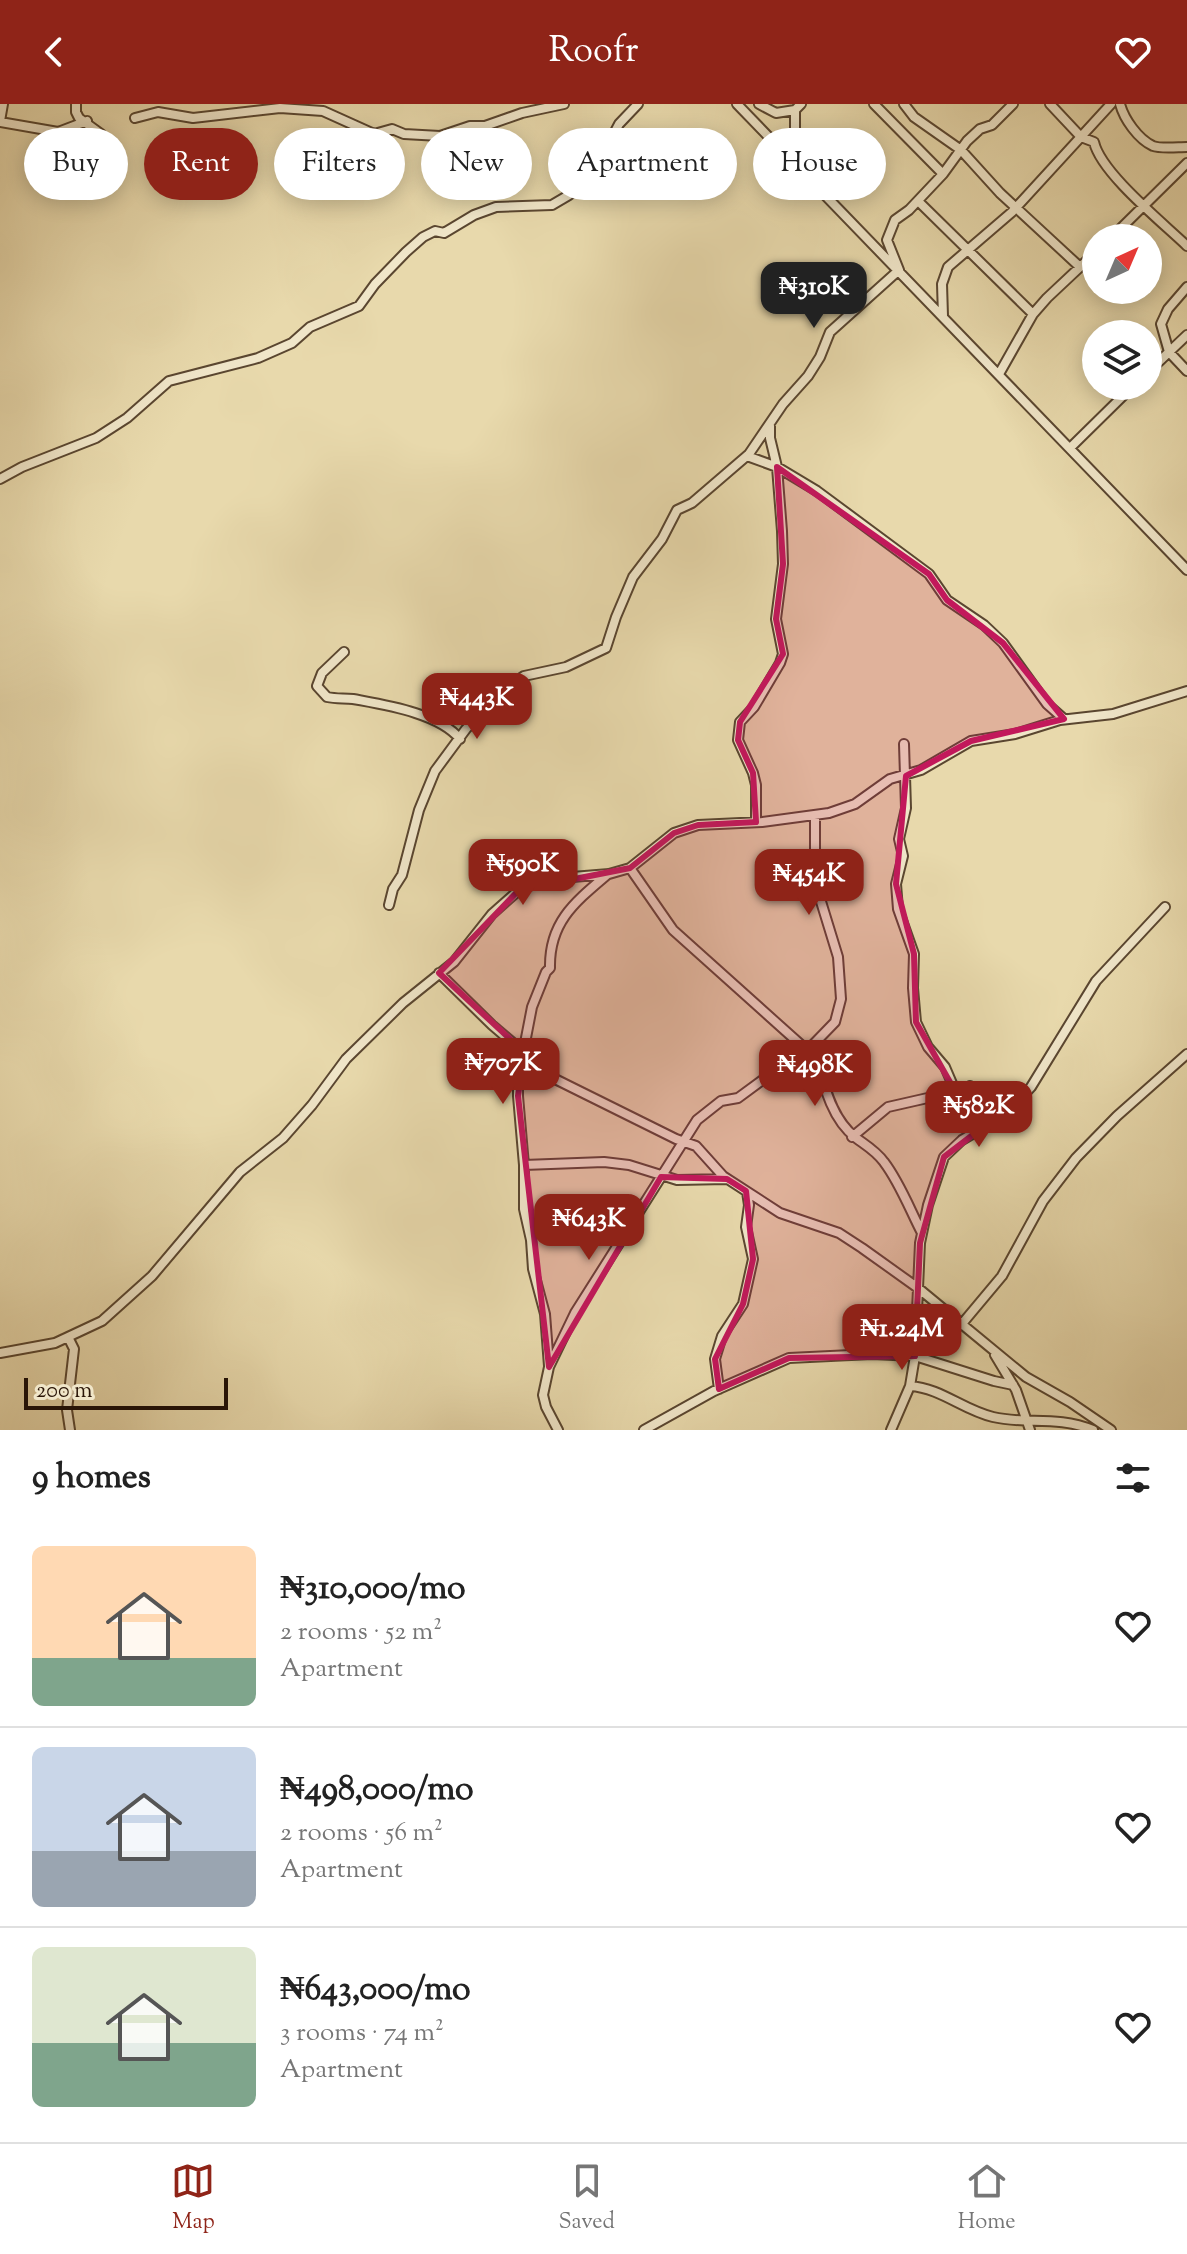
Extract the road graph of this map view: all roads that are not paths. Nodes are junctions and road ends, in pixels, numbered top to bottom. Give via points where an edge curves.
1 (3, 104) edge
2 (76, 104) edge
3 (564, 104) edge
4 (638, 104) edge
5 (737, 104) edge
6 (759, 104) edge
7 (874, 104) edge
8 (1013, 104) edge
9 (1050, 104) edge
10 (1111, 104) edge
11 (1120, 104) edge
12 (905, 105) edge
13 (798, 107) edge
14 (135, 118) dead end
15 (890, 120) junction
16 (87, 121) junction
17 (0, 122) edge
18 (95, 128) edge
19 (761, 128) edge
20 (796, 128) edge
21 (1081, 137) junction
22 (1187, 147) edge
23 (961, 150) junction
24 (1187, 163) edge
25 (943, 174) junction
26 (832, 200) edge
27 (918, 201) junction
28 (1017, 206) junction
29 (1145, 206) junction
30 (1126, 224) edge
31 (1187, 246) edge
32 (970, 250) junction
33 (1080, 267) joint
34 (899, 270) junction
35 (1187, 287) edge
36 (1033, 314) junction
37 (943, 316) junction
38 (1187, 335) edge
39 (1169, 352) junction
40 (1162, 359) edge
41 (1187, 371) edge
42 (999, 374) junction
43 (1119, 400) edge
44 (770, 425) junction
45 (1070, 448) junction
46 (747, 456) junction
47 (777, 467) junction
48 (0, 479) edge
49 (1187, 570) edge
50 (344, 652) dead end
51 (1187, 691) edge
52 (1064, 719) junction
53 (466, 729) junction
54 (453, 730) junction
55 (460, 739) junction
56 (904, 744) dead end
57 (906, 774) junction
58 (815, 816) junction
59 (756, 822) junction
60 (630, 868) junction
61 (609, 874) junction
62 (389, 905) dead end
63 (1165, 907) dead end
64 (439, 973) junction
65 (807, 1051) junction
66 (524, 1052) junction
67 (1187, 1054) edge
68 (957, 1095) junction
69 (1021, 1098) junction
70 (853, 1137) junction
71 (685, 1141) junction
72 (524, 1165) junction
73 (661, 1176) junction
74 (727, 1179) junction
75 (746, 1191) junction
76 (922, 1233) junction
77 (918, 1288) junction
78 (961, 1325) junction
79 (68, 1337) junction
80 (989, 1346) junction
81 (0, 1353) edge
82 (915, 1356) junction
83 (549, 1367) junction
84 (1013, 1385) junction
85 (910, 1386) junction
86 (719, 1389) junction
87 (1027, 1419) junction
88 (659, 1421) junction
89 (70, 1430) edge
90 (558, 1430) edge
91 (644, 1430) edge
92 (652, 1430) edge
93 (891, 1430) edge
94 (1030, 1430) edge
95 (1093, 1430) edge
96 (1111, 1430) edge

1 - 17 street
2 - 16 street via 79,118
3 - 14 street via 440,136 392,129 374,134 323,111 294,109 193,118 158,112
4 - 48 street via 619,124 586,180 552,205 496,207 444,233 435,231 406,252 359,306 258,358 169,381 96,438
5 - 19 street
6 - 13 street via 776,113
7 - 15 street
8 - 23 street
9 - 21 street
10 - 21 street
11 - 22 street via 1136,131 1155,147
12 - 15 street
12 - 23 street
13 - 20 street
15 - 25 street
16 - 17 street via 58,132
16 - 18 street
21 - 28 street
21 - 29 street via 1094,142 1097,155
23 - 25 street
23 - 28 street
24 - 29 street
25 - 27 street
26 - 34 street
27 - 32 street
27 - 34 street via 895,220 887,240
28 - 32 street
28 - 33 street
29 - 30 street
29 - 31 street
32 - 36 street
32 - 37 street via 943,276
33 - 36 street
34 - 37 street
34 - 44 street via 830,332 820,357
35 - 39 street via 1161,324
36 - 42 street
37 - 42 street
38 - 39 street
39 - 40 street
39 - 41 street
42 - 45 street
43 - 45 street
44 - 46 street
44 - 47 street
45 - 49 street
46 - 47 street
46 - 53 street via 677,510 633,577 606,648 566,667 524,676
47 - 52 street via 929,574 947,600 1003,643
47 - 59 street via 783,564 776,619 783,654 740,722 738,740 753,773
50 - 54 street via 317,686 327,697 385,705
51 - 52 street via 1113,714
52 - 57 street via 971,741
53 - 54 street
53 - 55 street
54 - 55 street
55 - 62 street via 435,771
56 - 57 street
57 - 58 street via 848,807
57 - 68 street via 898,909 914,954 916,1022
58 - 59 street
58 - 65 street via 815,882 835,946 841,999 835,1022
59 - 60 street via 681,830
60 - 61 street
60 - 65 street via 673,930
61 - 64 street via 548,879 519,890
61 - 66 street via 556,927 550,968 532,1007
63 - 69 street via 1096,981
64 - 66 street
64 - 79 street via 346,1059 283,1138 240,1172 152,1276 102,1321
65 - 70 street via 819,1061 832,1107
65 - 71 street via 736,1100 721,1101 697,1120
66 - 71 street via 555,1079
66 - 72 street via 518,1096
67 - 78 street via 1076,1158 1043,1201 1002,1276
68 - 69 street via 970,1086 1006,1105
68 - 70 street via 888,1107
69 - 76 street via 948,1152
70 - 76 street via 874,1149 886,1164
71 - 73 street
71 - 74 street
72 - 73 street via 604,1162
72 - 83 street via 524,1209 545,1314
73 - 74 street
73 - 83 street via 575,1313
74 - 75 street
75 - 77 street via 785,1216 839,1233
75 - 86 street via 753,1259 743,1304 722,1336 715,1359
76 - 77 street
77 - 78 street
77 - 82 street
78 - 80 street
79 - 81 street
79 - 89 street via 74,1349
80 - 84 street
80 - 96 street via 1026,1377
82 - 84 street
82 - 85 street
82 - 86 street via 789,1358
83 - 90 street via 543,1395
84 - 87 street
85 - 87 street via 932,1389 989,1416
85 - 93 street
86 - 88 street
87 - 94 street
87 - 95 street
88 - 91 street
88 - 92 street

